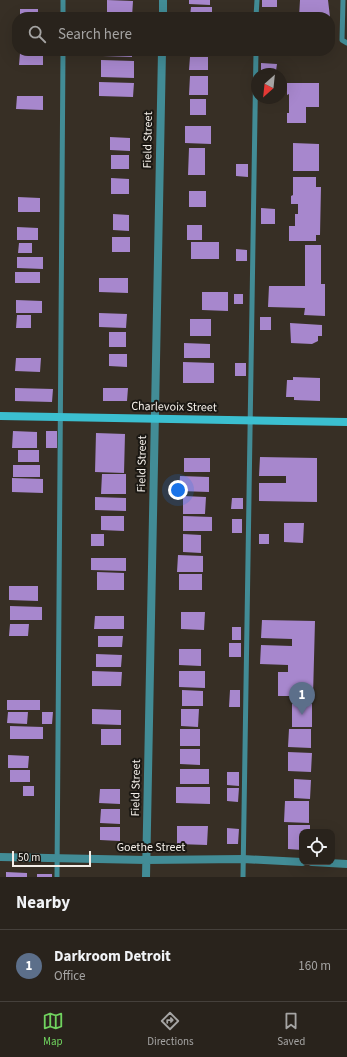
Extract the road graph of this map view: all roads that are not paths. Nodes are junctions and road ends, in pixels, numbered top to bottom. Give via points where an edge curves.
1 (64, 0) edge
2 (163, 0) edge
3 (257, 0) edge
4 (343, 0) edge
5 (63, 12) edge
6 (163, 12) edge
7 (256, 12) edge
8 (347, 43) edge
9 (63, 56) edge
10 (162, 56) edge
11 (256, 56) edge
12 (0, 416) edge
13 (62, 417) junction
14 (155, 418) junction
15 (251, 420) junction
16 (347, 422) edge
17 (0, 857) edge
18 (57, 858) junction
19 (243, 859) junction
20 (146, 860) junction
21 (299, 862) edge
22 (335, 863) edge
23 (347, 864) edge
24 (57, 877) edge
25 (146, 877) edge
26 (243, 877) edge

1 - 5 lane
2 - 6 street
3 - 7 lane
4 - 8 lane via 342,40
9 - 13 lane
10 - 14 street, Field Street
11 - 15 lane
12 - 13 street, Charlevoix Street
13 - 14 street, Charlevoix Street
13 - 18 lane
14 - 15 street, Charlevoix Street
14 - 20 street, Field Street
15 - 16 street, Charlevoix Street
15 - 19 lane
17 - 18 street, Goethe Street
18 - 20 street, Goethe Street
18 - 24 lane
19 - 20 street, Goethe Street
19 - 21 street, Goethe Street
19 - 26 lane
20 - 25 street, Field Street
22 - 23 street

